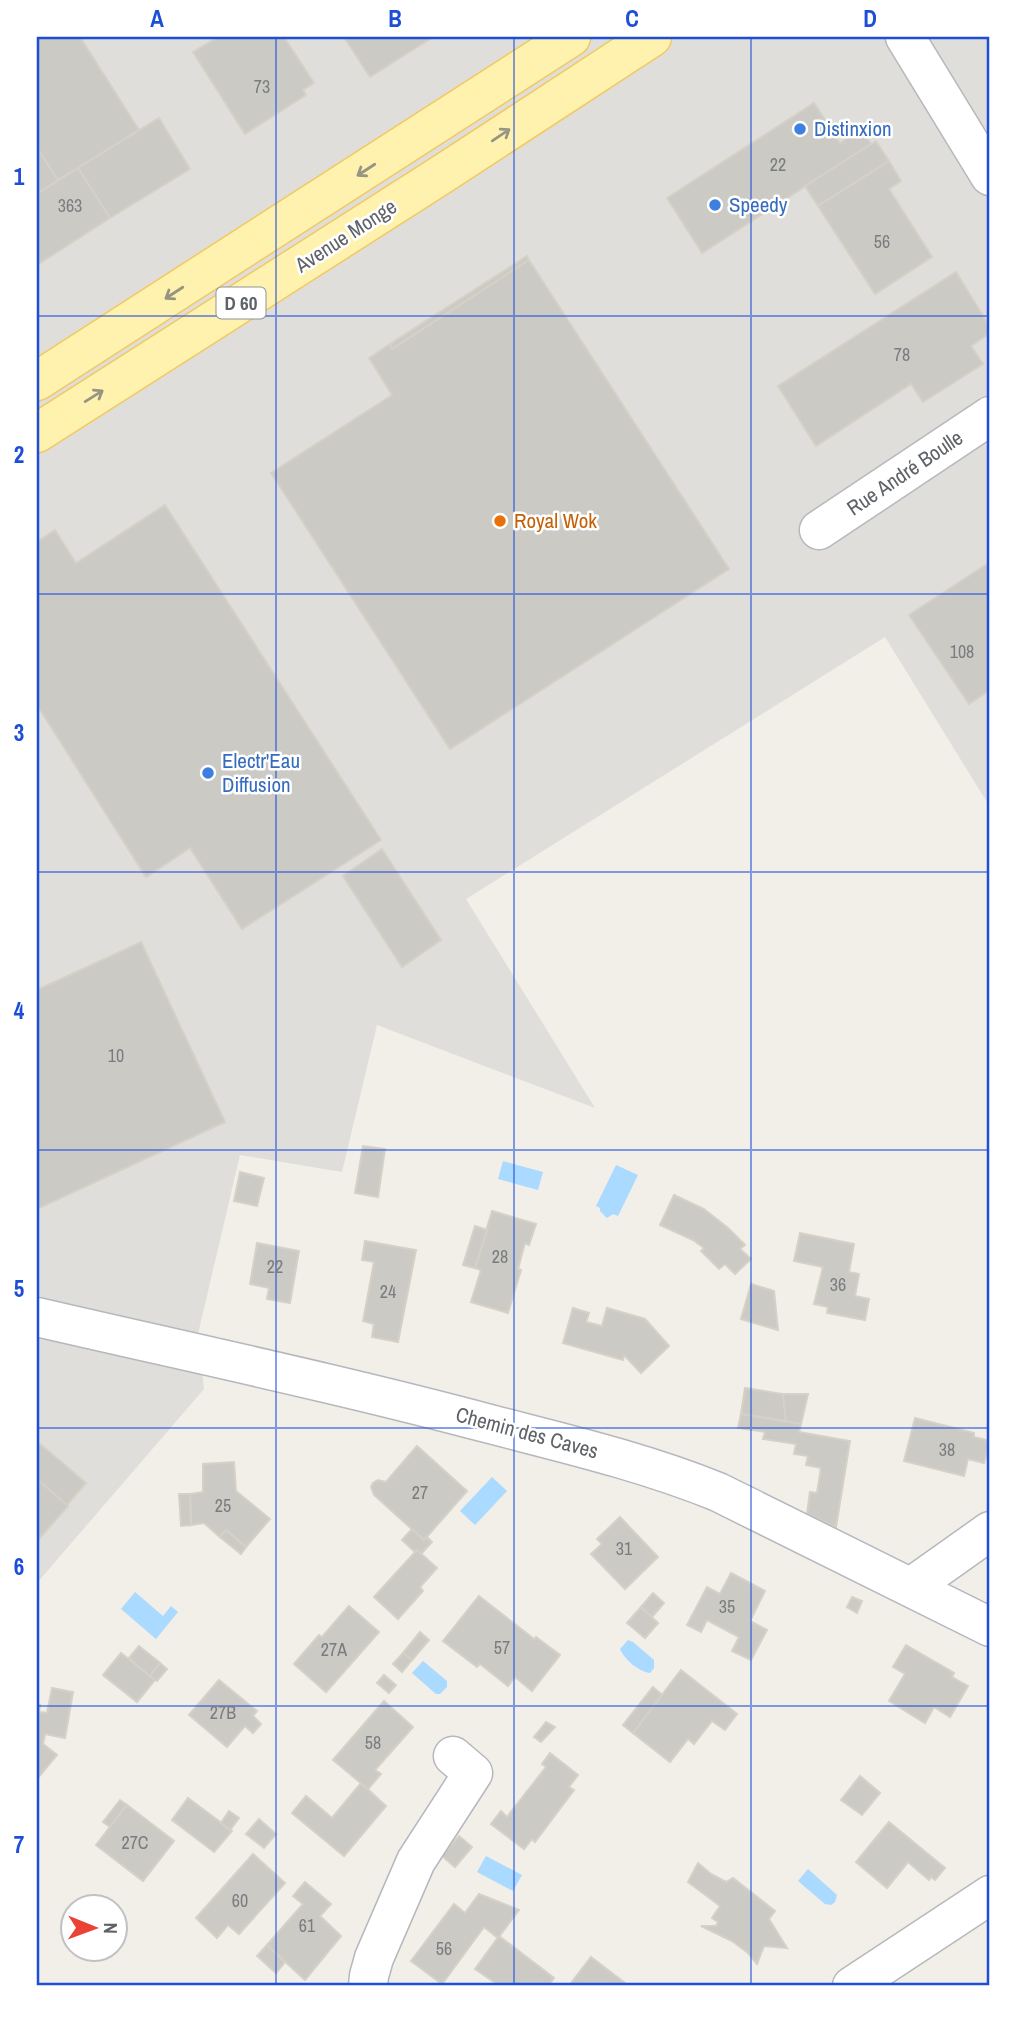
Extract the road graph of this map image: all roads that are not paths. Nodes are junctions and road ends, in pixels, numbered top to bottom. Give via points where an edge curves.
1 (571, 37) edge
2 (652, 37) edge
3 (905, 37) edge
4 (990, 176) edge
5 (37, 380) edge
6 (990, 416) edge
7 (37, 433) edge
8 (819, 530) dead end
9 (37, 1317) edge
10 (990, 1531) edge
11 (911, 1587) junction
12 (990, 1627) edge
13 (453, 1756) dead end
14 (990, 1895) edge
15 (368, 1986) edge
16 (852, 1986) edge

1 -> 5 main road, D 60
7 -> 2 main road, Avenue Monge / D 60
3 - 4 street
6 - 8 street, Rue André Boulle
9 - 11 street, Chemin des Caves via 407,1402 659,1470 718,1492
10 - 11 street
11 - 12 street, Chemin des Caves
13 - 15 street via 474,1773 416,1861 373,1958
14 - 16 street

